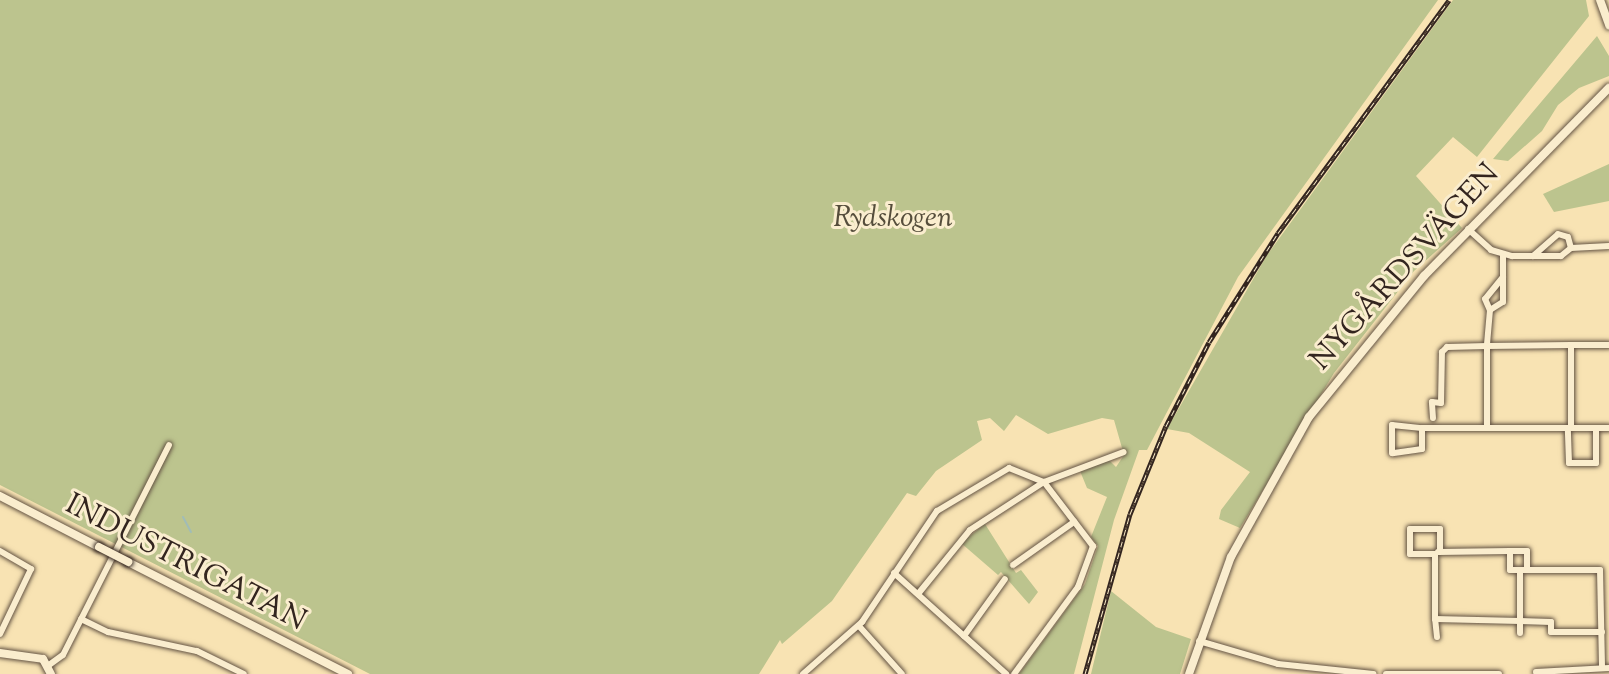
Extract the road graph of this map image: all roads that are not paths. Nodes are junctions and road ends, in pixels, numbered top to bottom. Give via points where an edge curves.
1 (1600, 1) edge
2 (1609, 18) edge
3 (1609, 25) edge
4 (1609, 88) edge
5 (1468, 229) junction
6 (1609, 246) edge
7 (1571, 248) junction
8 (1503, 255) junction
9 (1533, 256) junction
10 (1503, 277) junction
11 (1490, 310) junction
12 (1571, 345) junction
13 (1609, 345) edge
14 (1487, 346) junction
15 (1433, 418) dead end
16 (1422, 428) junction
17 (1487, 428) junction
18 (1570, 428) junction
19 (1596, 428) junction
20 (1609, 428) edge
21 (169, 445) dead end
22 (1124, 452) dead end
23 (1044, 482) junction
24 (0, 496) edge
25 (1074, 522) junction
26 (0, 551) edge
27 (1510, 551) junction
28 (1437, 553) junction
29 (1013, 565) dead end
30 (1523, 570) junction
31 (894, 573) junction
32 (1005, 579) dead end
33 (918, 594) junction
34 (81, 619) junction
35 (1435, 619) junction
36 (1520, 621) junction
37 (859, 626) junction
38 (1602, 632) junction
39 (1520, 633) dead end
40 (0, 634) edge
41 (964, 636) junction
42 (1437, 637) dead end
43 (1199, 641) junction
44 (0, 653) edge
45 (1606, 668) edge
46 (50, 670) edge
47 (1592, 671) edge
48 (1536, 672) dead end
49 (807, 673) edge
50 (1499, 673) edge
51 (244, 674) edge
52 (348, 674) edge
53 (902, 674) edge
54 (1006, 674) edge
55 (1014, 674) edge
56 (1189, 674) edge
57 (1373, 674) edge
58 (1386, 674) edge

1 - 2 street
1 - 3 street
4 - 5 street, NYGÅRDSVÄGEN
5 - 8 street
5 - 43 street, NYGÅRDSVÄGEN via 1376,329 1309,417 1237,544
6 - 7 street
7 - 9 street via 1564,255
7 - 9 street via 1568,237 1558,234
8 - 9 street
8 - 10 street
10 - 11 street via 1485,299
10 - 11 street via 1502,307
11 - 14 street
12 - 13 street
12 - 14 street
12 - 18 street
14 - 15 street via 1447,347 1442,352 1441,403 1432,402
14 - 17 street
16 - 16 street via 1422,449 1392,453 1392,425
16 - 17 street
17 - 18 street
18 - 19 street
18 - 19 street via 1569,463 1596,463
19 - 20 street
21 - 34 street
22 - 23 street
23 - 25 street
23 - 31 street via 1009,468 953,499 930,520
23 - 33 street via 958,541
24 - 52 street, INDUSTRIGATAN, bridge
25 - 29 street
25 - 55 street via 1093,546 1086,571
26 - 40 street via 31,572
27 - 28 street
27 - 30 street via 1510,570
27 - 30 street via 1527,551
28 - 28 street via 1410,554 1410,529 1440,529
28 - 35 street
30 - 36 street
30 - 38 street via 1600,570
31 - 33 street
31 - 37 street
32 - 41 street
33 - 41 street
34 - 46 street
34 - 51 street via 104,631 197,651
35 - 36 street
35 - 42 street
36 - 38 street via 1551,622 1551,632
36 - 39 street
37 - 49 street
37 - 53 street
38 - 45 street
41 - 54 street
43 - 56 street, NYGÅRDSVÄGEN
43 - 57 street via 1278,664
44 - 46 street via 32,655
45 - 47 street
47 - 48 street
50 - 58 street

